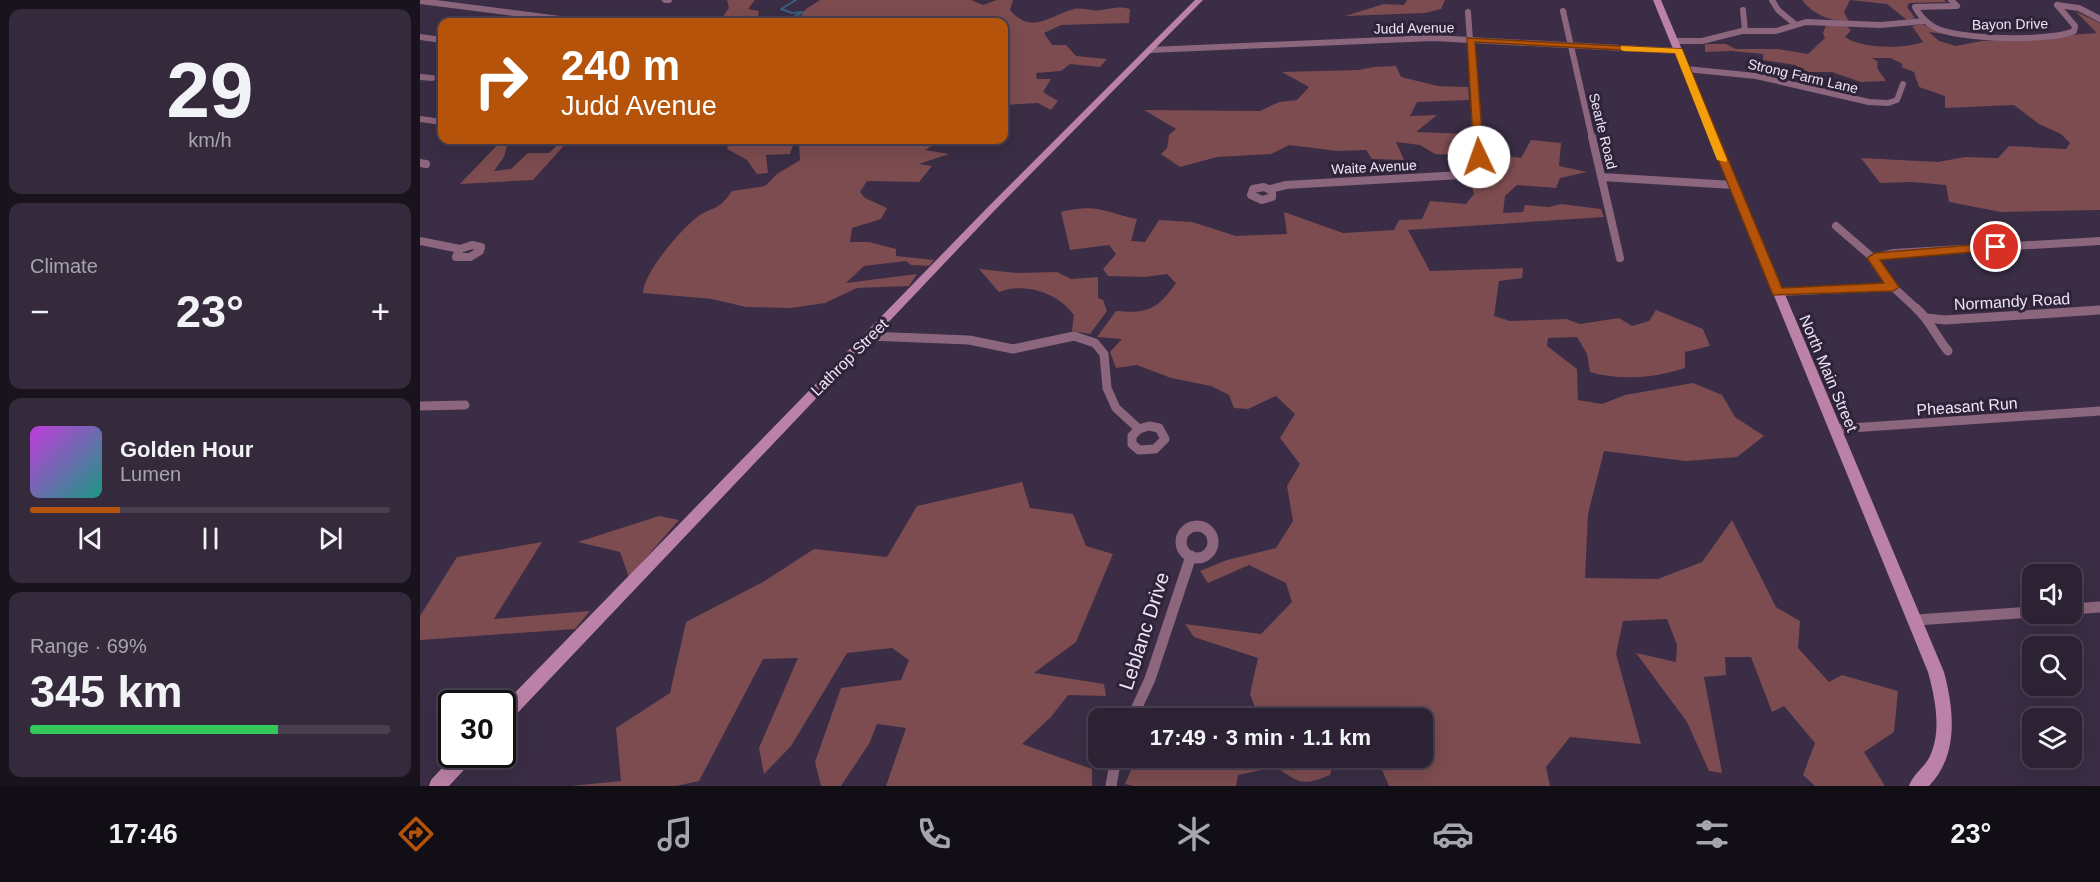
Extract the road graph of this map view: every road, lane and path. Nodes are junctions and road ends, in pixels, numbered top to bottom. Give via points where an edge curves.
1 (1199, 0) edge
2 (1657, 0) edge
3 (1772, 0) edge
4 (1951, 0) edge
5 (420, 1) edge
6 (1743, 10) dead end
7 (1563, 11) dead end
8 (1468, 12) dead end
9 (552, 18) edge
10 (2100, 19) edge
11 (1924, 21) junction
12 (1795, 24) junction
13 (1745, 31) junction
14 (420, 37) edge
15 (438, 39) edge
16 (1470, 40) junction
17 (1570, 45) junction
18 (1676, 46) junction
19 (1150, 50) junction
20 (1686, 69) junction
21 (420, 76) edge
22 (432, 78) dead end
23 (1903, 84) dead end
24 (420, 119) edge
25 (438, 121) edge
26 (1602, 177) junction
27 (1733, 185) junction
28 (1270, 189) dead end
29 (1836, 226) dead end
30 (2100, 240) edge
31 (420, 241) edge
32 (460, 249) dead end
33 (1620, 258) dead end
34 (1873, 258) junction
35 (1893, 287) junction
36 (1777, 292) junction
37 (2100, 310) edge
38 (1927, 318) junction
39 (869, 336) junction
40 (1948, 351) dead end
41 (465, 405) dead end
42 (420, 406) edge
43 (2100, 411) edge
44 (1139, 429) dead end
45 (1836, 429) junction
46 (1191, 556) dead end
47 (2100, 607) edge
48 (2082, 608) edge
49 (2022, 613) edge
50 (1916, 620) junction
51 (516, 703) edge
52 (1137, 708) edge
53 (454, 768) edge
54 (1114, 768) edge
55 (437, 786) edge
56 (1111, 786) edge
57 (1917, 786) edge

1 - 19 street, Lathrop Street
2 - 18 street, North Main Street
3 - 12 street via 1778,11
4 - 11 street, Bayon Drive via 1957,6 1915,7
5 - 9 street
6 - 13 street
7 - 17 street, Searle Road
8 - 16 street
10 - 11 street, Bayon Drive via 2079,8 2056,5 2075,26 2074,31 1986,38 1954,34
11 - 12 street, Judd Avenue via 1885,25 1820,21
12 - 13 street, Judd Avenue via 1776,31
13 - 18 street, Judd Avenue
14 - 15 street
16 - 17 street, Judd Avenue
16 - 19 street, Judd Avenue
16 - 28 street, Waite Avenue via 1479,174 1297,184
17 - 18 street, Judd Avenue
17 - 26 street, Searle Road
18 - 20 street, North Main Street
19 - 39 street, Lathrop Street
20 - 23 street, Strong Farm Lane via 1756,76 1869,102 1897,100
20 - 27 street, North Main Street
21 - 22 street
24 - 25 street
26 - 27 street
26 - 33 street, Searle Road
27 - 36 street, North Main Street
29 - 34 street
30 - 34 street via 1894,253
31 - 32 street
34 - 35 street
35 - 36 street
35 - 38 street
36 - 45 street, North Main Street
37 - 38 street, Normandy Road
38 - 40 street
39 - 44 street via 969,340 1013,349 1074,336 1095,343 1104,354 1107,388 1116,408
39 - 51 street, Lathrop Street
41 - 42 street
43 - 45 street, Pheasant Run
45 - 50 street, North Main Street
46 - 52 street, Leblanc Drive via 1155,673
47 - 48 street
49 - 50 street
50 - 57 street, North Main Street via 1941,687 1945,729 1939,756
53 - 55 street
54 - 56 street

